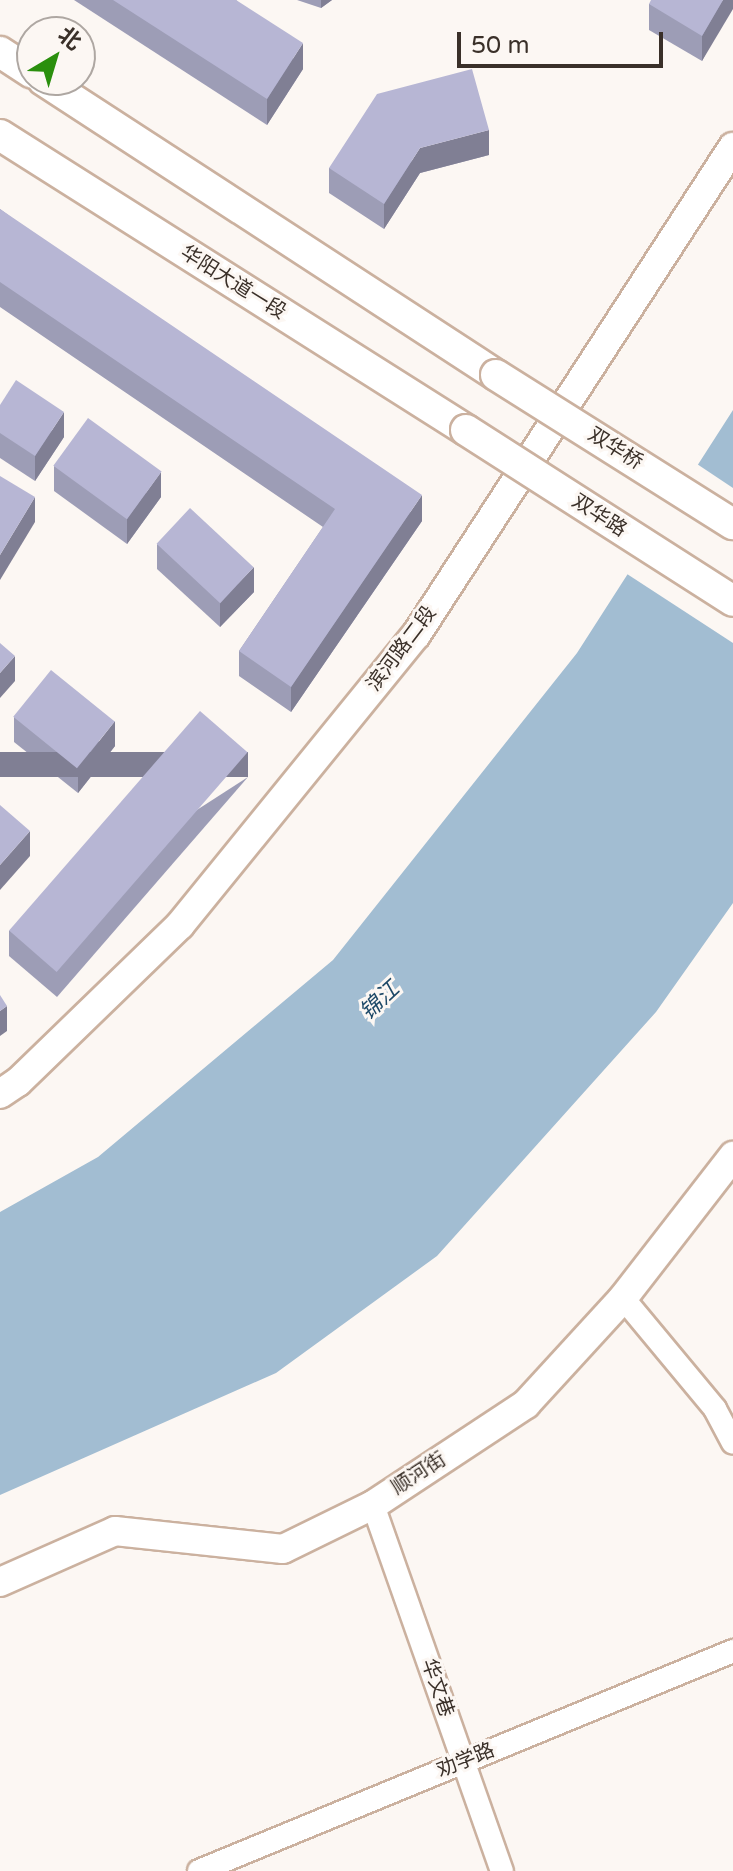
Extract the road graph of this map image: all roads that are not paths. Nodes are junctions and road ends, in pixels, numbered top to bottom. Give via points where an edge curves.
1 (68, 96) edge
2 (0, 135) edge
3 (733, 147) edge
4 (466, 430) joint
5 (733, 524) edge
6 (733, 601) edge
7 (0, 1094) edge
8 (733, 1156) edge
9 (623, 1298) junction
10 (733, 1443) edge
11 (373, 1505) junction
12 (0, 1582) edge
13 (733, 1651) edge
14 (463, 1762) junction
15 (199, 1871) edge
16 (502, 1871) edge

1 - 5 main road, 双华桥, bridge
2 - 4 main road, 华阳大道一段
3 - 7 street, 滨河路二段 via 416,635 180,925
4 - 6 main road, 双华路, bridge
8 - 9 street, 顺河街
9 - 10 street via 715,1409
9 - 11 street, 顺河街 via 526,1404
11 - 12 street, 顺河街 via 283,1549 115,1531
11 - 14 street, 华文巷
13 - 14 street, 劝学路
14 - 15 street, 劝学路
14 - 16 street, 华文巷

